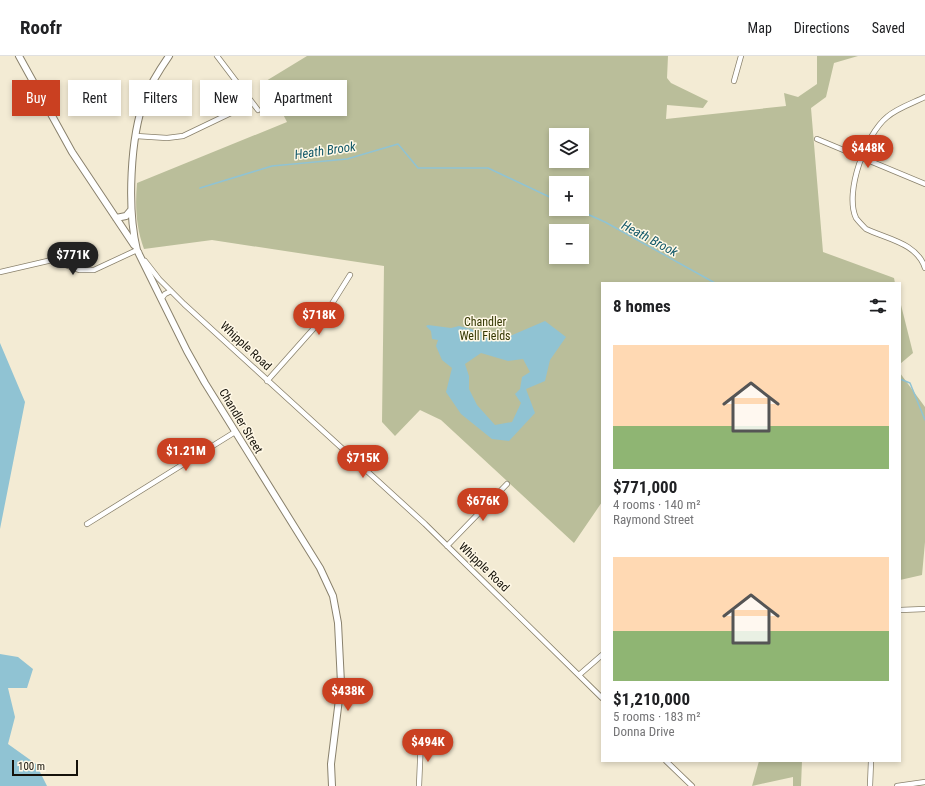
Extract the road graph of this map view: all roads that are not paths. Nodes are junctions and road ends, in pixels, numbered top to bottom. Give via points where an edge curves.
1 (19, 56) edge
2 (170, 56) edge
3 (217, 56) edge
4 (741, 56) edge
5 (235, 80) edge
6 (734, 81) dead end
7 (925, 97) edge
8 (252, 102) edge
9 (258, 110) dead end
10 (226, 116) edge
11 (136, 136) junction
12 (817, 138) dead end
13 (862, 157) junction
14 (925, 184) edge
15 (131, 210) junction
16 (116, 218) junction
17 (137, 250) junction
18 (925, 268) edge
19 (0, 272) edge
20 (350, 275) dead end
21 (171, 291) junction
22 (161, 299) junction
23 (267, 381) junction
24 (235, 432) junction
25 (507, 484) dead end
26 (87, 524) dead end
27 (447, 546) junction
28 (925, 608) edge
29 (901, 610) edge
30 (601, 656) edge
31 (578, 675) junction
32 (601, 697) edge
33 (422, 739) dead end
34 (667, 762) edge
35 (871, 762) edge
36 (925, 782) edge
37 (332, 786) edge
38 (419, 786) edge
39 (692, 786) edge
40 (870, 786) edge
41 (896, 786) edge

1 - 16 main road, Whipple Road via 72,152
2 - 11 main road, Chandler Street via 145,97
3 - 5 street
4 - 6 street
7 - 13 street via 888,116 876,130
8 - 9 street
10 - 11 street via 183,136
11 - 15 main road, Chandler Street
12 - 13 street
13 - 14 street
13 - 18 street via 854,182 856,217 866,229 914,250
15 - 16 main road via 126,216
15 - 17 main road, Chandler Street via 132,231
16 - 17 main road, Whipple Road
17 - 19 street via 94,270 79,270 52,260
17 - 21 street, Whipple Road
17 - 22 main road, Chandler Street
20 - 23 street via 323,318
21 - 22 street
21 - 23 street, Whipple Road
22 - 24 main road, Chandler Street via 187,351
23 - 27 street, Whipple Road
24 - 26 street
24 - 37 main road, Chandler Street via 333,596 340,638 341,683 331,764
25 - 27 street
27 - 31 street, Whipple Road
28 - 29 street
30 - 31 street
31 - 32 street, Whipple Road
33 - 38 street
34 - 39 street
35 - 40 street
36 - 41 street

